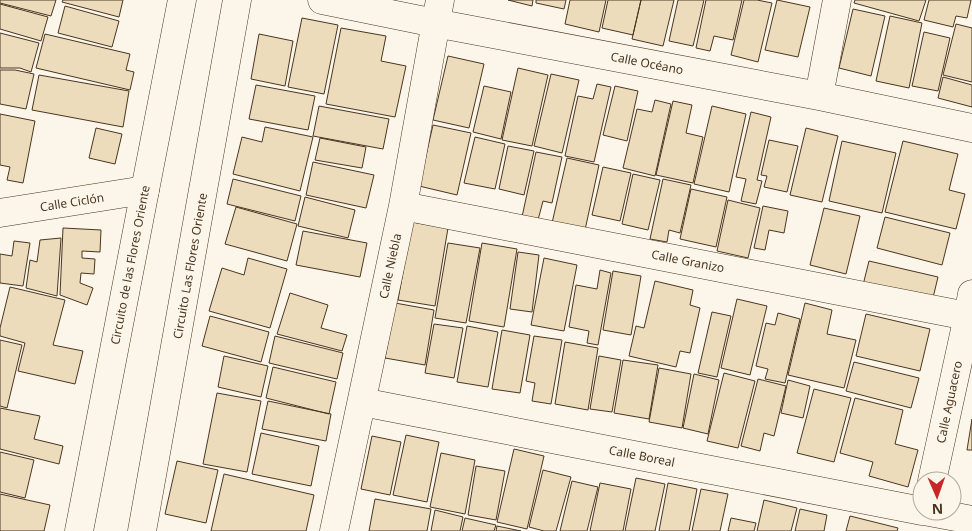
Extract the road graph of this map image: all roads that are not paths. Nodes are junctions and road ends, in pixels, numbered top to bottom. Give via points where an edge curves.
1 (182, 0) edge
2 (237, 0) edge
3 (322, 0) edge
4 (837, 0) edge
5 (438, 11) edge
6 (819, 96) junction
7 (972, 128) edge
8 (144, 190) junction
9 (403, 206) junction
10 (0, 213) edge
11 (971, 309) edge
12 (362, 402) junction
13 (934, 471) edge
14 (912, 509) edge
15 (79, 531) edge
16 (142, 531) edge
17 (334, 531) edge

1 - 8 street, Circuito de las Flores Oriente
2 - 16 street, Circuito Las Flores Oriente
3 - 5 street, Calle Océano
4 - 6 street
5 - 6 street, Calle Océano
5 - 9 street, Calle Niebla
6 - 7 street, Calle Océano
8 - 10 street, Calle Ciclón
8 - 15 street, Circuito de las Flores Oriente
9 - 11 street, Calle Granizo
9 - 12 street, Calle Niebla
11 - 13 street, Calle Aguacero
12 - 14 street, Calle Boreal
12 - 17 street, Calle Niebla

